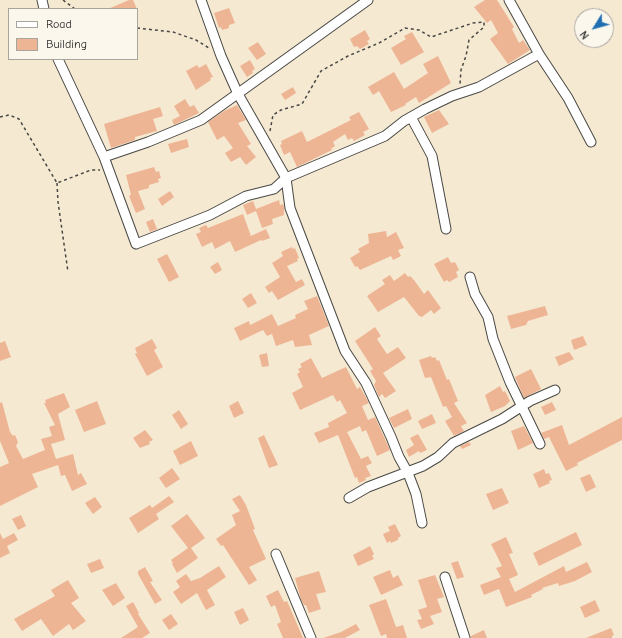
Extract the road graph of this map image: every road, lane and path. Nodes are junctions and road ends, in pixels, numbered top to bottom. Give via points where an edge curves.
1 (64, 0) edge
2 (201, 0) edge
3 (368, 0) edge
4 (509, 0) edge
5 (74, 8) edge
6 (138, 28) edge
7 (539, 54) junction
8 (221, 56) junction
9 (58, 60) edge
10 (238, 94) junction
11 (452, 96) junction
12 (0, 117) edge
13 (411, 117) junction
14 (591, 142) dead end
15 (266, 144) junction
16 (104, 157) junction
17 (109, 170) junction
18 (286, 178) junction
19 (57, 183) junction
20 (446, 229) dead end
21 (68, 272) dead end
22 (470, 277) dead end
23 (555, 390) dead end
24 (522, 406) junction
25 (540, 444) dead end
26 (408, 473) junction
27 (348, 498) dead end
28 (422, 523) dead end
29 (276, 554) dead end
30 (444, 577) dead end
31 (311, 638) edge
32 (465, 638) edge

1 - 5 path
2 - 8 street
3 - 10 street
4 - 7 street
6 - 8 path via 173,32 196,40
7 - 11 street via 479,87
7 - 14 street via 568,98
8 - 10 street
9 - 16 street
10 - 15 street
10 - 16 street via 201,120
11 - 13 street
11 - 15 path via 461,83 461,70 469,40 484,27 484,22 431,37 420,30 405,28 362,52 335,63 321,71 302,104 282,110 273,116
12 - 19 path via 9,115 19,119
13 - 18 street via 385,136
13 - 20 street via 432,156
15 - 18 street
16 - 17 street
17 - 18 street via 136,244 210,214 246,196 274,189
17 - 19 path via 91,170
18 - 26 street via 290,208 345,351 366,383 398,457
19 - 21 path
22 - 24 street via 475,294 488,317 493,339 510,382
23 - 24 street
24 - 25 street
24 - 26 street via 502,419 453,443 438,457
26 - 27 street via 368,487
26 - 28 street via 416,494
29 - 31 street
30 - 32 street

